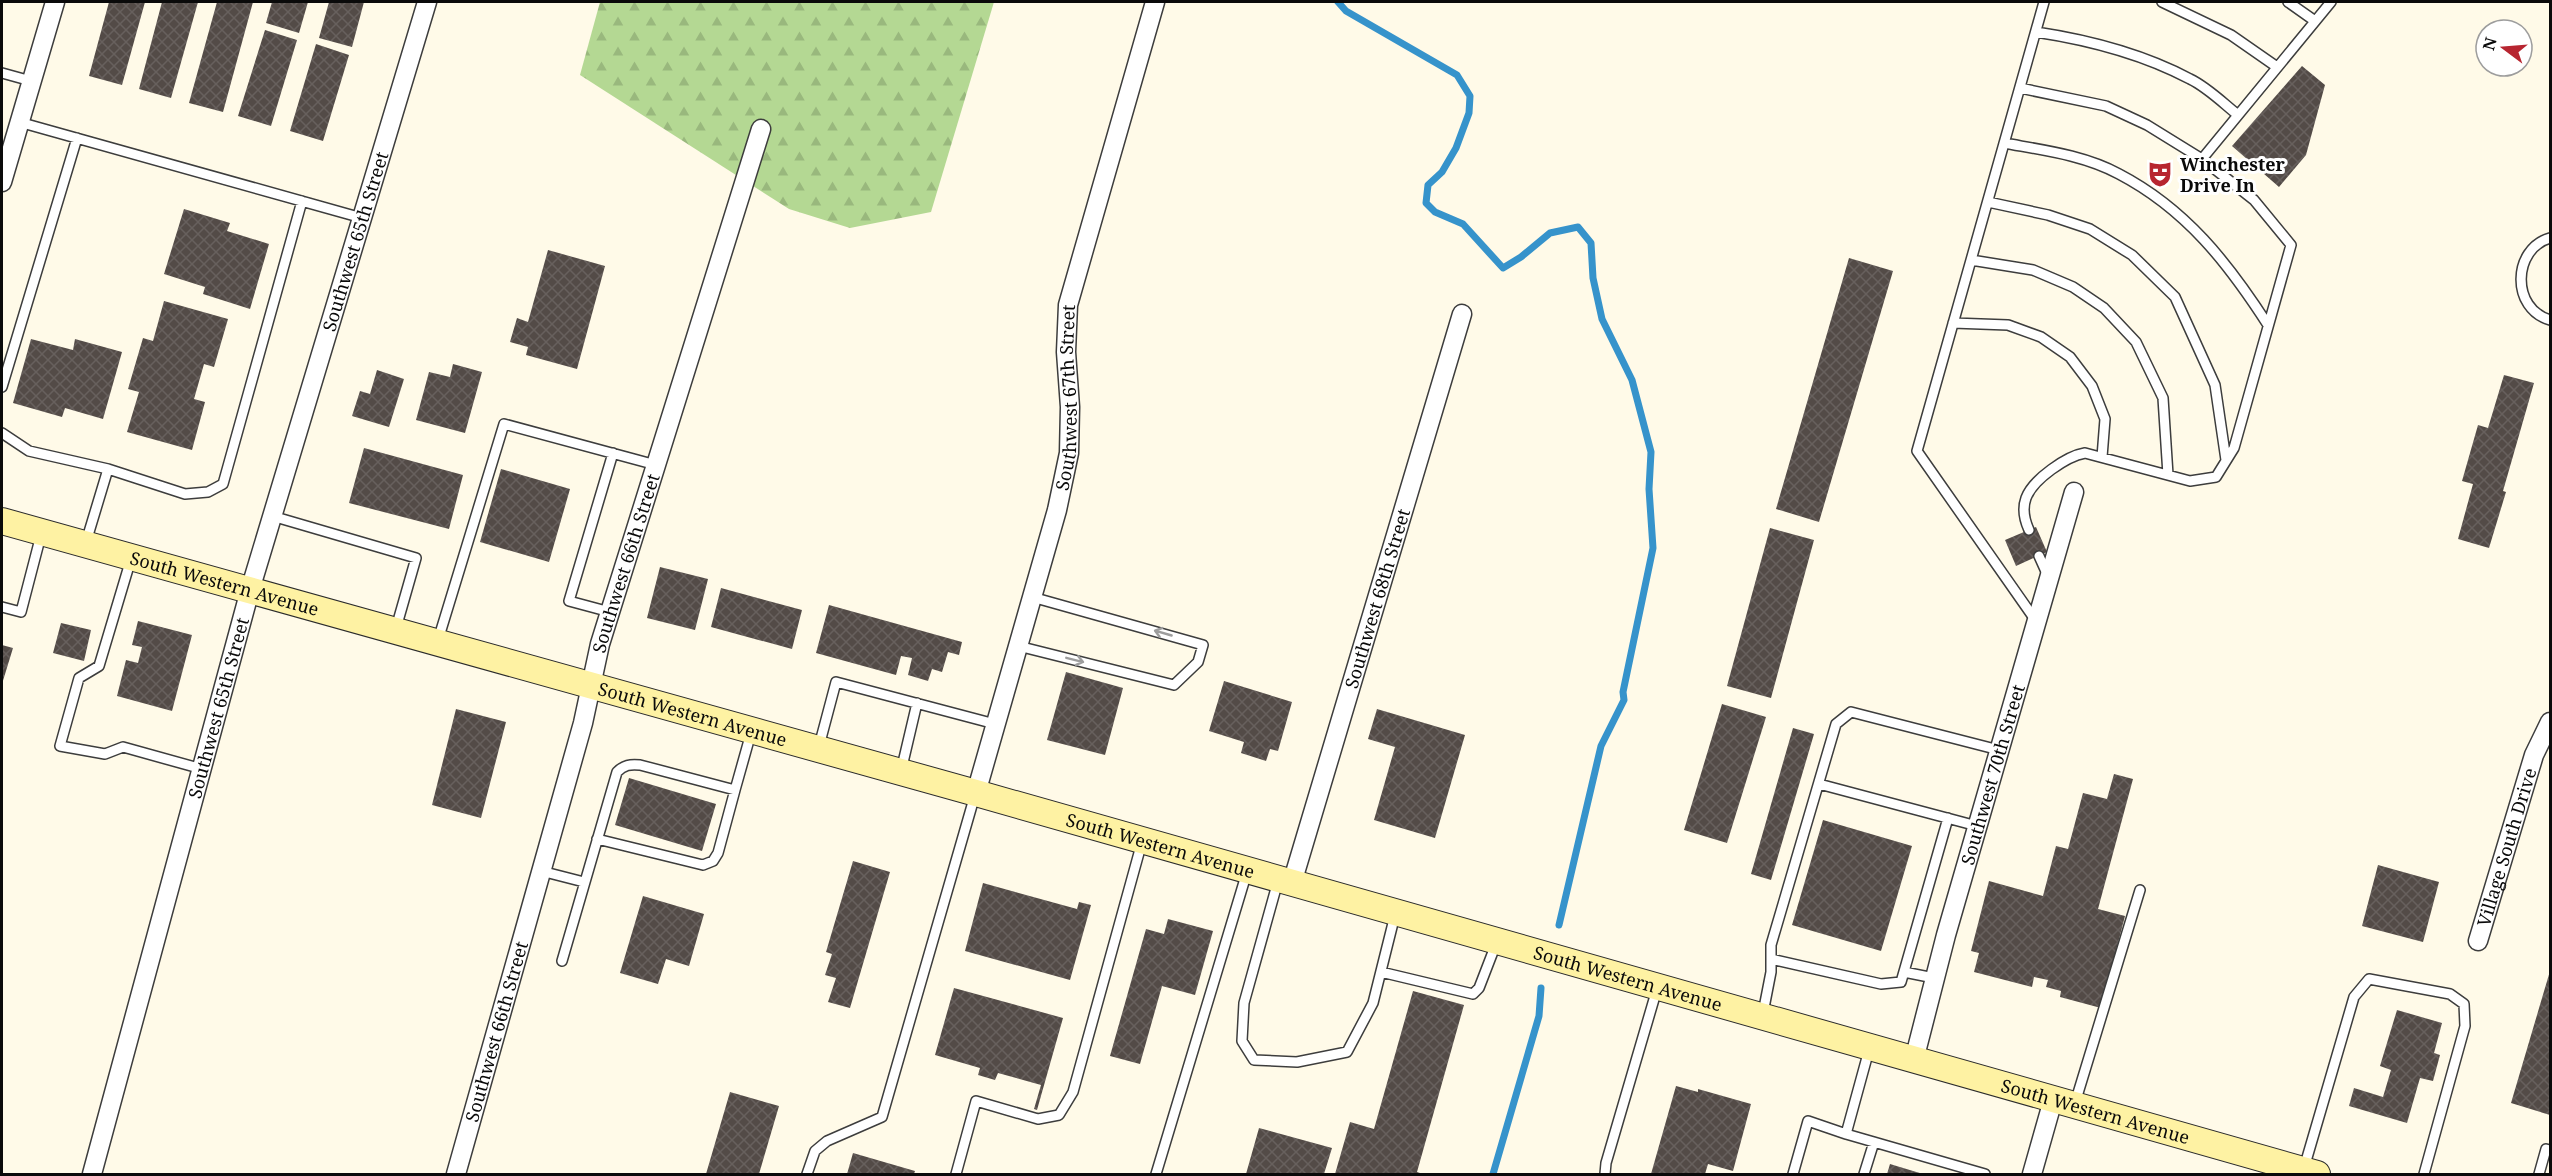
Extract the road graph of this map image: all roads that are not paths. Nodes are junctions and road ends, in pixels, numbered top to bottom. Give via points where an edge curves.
1 (55, 2) edge
2 (426, 2) edge
3 (1155, 2) edge
4 (2044, 2) edge
5 (2162, 2) edge
6 (2289, 2) edge
7 (2331, 2) edge
8 (2315, 21) junction
9 (2036, 32) junction
10 (2277, 67) junction
11 (2, 73) edge
12 (31, 81) junction
13 (2020, 87) junction
14 (2238, 115) junction
15 (19, 122) junction
16 (761, 129) dead end
17 (77, 138) junction
18 (2004, 143) junction
19 (2202, 159) junction
20 (2, 182) edge
21 (302, 201) junction
22 (1988, 202) junction
23 (362, 218) junction
24 (2550, 238) edge
25 (1971, 260) junction
26 (1462, 315) dead end
27 (2550, 320) edge
28 (1953, 323) junction
29 (2268, 326) junction
30 (2, 387) edge
31 (2, 433) edge
32 (613, 453) junction
33 (2102, 457) junction
34 (2226, 460) junction
35 (656, 465) junction
36 (108, 469) junction
37 (2168, 475) junction
38 (2074, 492) dead end
39 (272, 516) junction
40 (2, 520) edge
41 (2029, 530) dead end
42 (42, 532) junction
43 (86, 544) junction
44 (2039, 555) dead end
45 (132, 557) junction
46 (2049, 578) junction
47 (250, 590) junction
48 (1032, 597) junction
49 (2, 606) edge
50 (610, 612) junction
51 (2036, 621) junction
52 (396, 631) junction
53 (438, 642) junction
54 (1018, 646) junction
55 (591, 686) junction
56 (917, 703) junction
57 (2550, 722) edge
58 (995, 724) junction
59 (752, 730) junction
60 (818, 749) junction
61 (1999, 750) junction
62 (2542, 757) edge
63 (202, 768) junction
64 (900, 772) junction
65 (1819, 784) junction
66 (735, 790) junction
67 (976, 793) junction
68 (1948, 819) junction
69 (1977, 826) junction
70 (597, 839) junction
71 (1143, 840) junction
72 (1248, 870) junction
73 (542, 871) junction
74 (1285, 881) junction
75 (584, 882) junction
76 (2140, 890) dead end
77 (1396, 913) junction
78 (1497, 941) junction
79 (2478, 941) dead end
80 (1771, 959) junction
81 (562, 961) dead end
82 (1381, 972) junction
83 (1904, 972) junction
84 (1935, 978) junction
85 (1658, 987) junction
86 (1762, 1017) junction
87 (1869, 1047) junction
88 (1914, 1060) junction
89 (2064, 1103) junction
90 (1846, 1134) junction
91 (1874, 1142) junction
92 (2550, 1150) edge
93 (2310, 1172) edge
94 (92, 1174) edge
95 (456, 1174) edge
96 (807, 1174) edge
97 (956, 1174) edge
98 (1156, 1174) edge
99 (1605, 1174) edge
100 (1793, 1174) edge
101 (1864, 1174) edge
102 (1985, 1174) edge
103 (2032, 1174) edge
104 (2424, 1174) edge
105 (2539, 1174) edge

1 - 12 street
2 - 23 street, Southwest 65th Street
3 - 48 street, Southwest 67th Street via 1068,305 1069,453
4 - 9 lane
5 - 10 lane via 2231,35
6 - 8 lane
7 - 8 lane
8 - 10 lane
9 - 13 lane
9 - 14 lane via 2088,41 2141,57 2192,80
10 - 14 lane
11 - 12 lane
12 - 15 street
13 - 18 lane
13 - 19 lane via 2106,106 2147,125
14 - 19 lane
15 - 17 lane
15 - 20 street
16 - 35 street, Southwest 66th Street
17 - 21 lane
17 - 30 lane
18 - 22 lane
18 - 29 lane via 2072,156 2119,174 2163,203 2202,235 2236,276
19 - 29 lane via 2254,200 2291,245
21 - 23 lane
21 - 36 lane via 223,484 208,492 185,494
22 - 25 lane
22 - 34 lane via 2090,229 2132,255 2175,297 2215,386
23 - 39 street, Southwest 65th Street
24 - 27 lane via 2529,251 2520,280 2534,312
25 - 28 lane
25 - 37 lane via 2032,270 2073,287 2104,308 2136,342 2163,398
26 - 74 street, Southwest 68th Street
28 - 33 lane via 2008,325 2041,337 2070,357 2092,386 2105,419
28 - 51 lane via 1917,451
29 - 34 lane via 2235,448
31 - 36 lane via 29,451
32 - 35 lane
32 - 50 lane via 569,601
32 - 53 lane via 504,424
33 - 37 lane
33 - 41 lane via 2073,455 2042,477 2026,496 2023,518
34 - 37 lane via 2216,477 2190,481
35 - 50 street, Southwest 66th Street
36 - 43 lane
38 - 46 street, Southwest 70th Street
39 - 47 street, Southwest 65th Street
39 - 52 lane via 416,558
40 - 42 main road, South Western Avenue
42 - 43 main road, South Western Avenue
42 - 49 lane via 21,612
43 - 45 main road, South Western Avenue
44 - 46 lane
45 - 47 main road, South Western Avenue
45 - 63 lane via 99,666 80,678 60,746 105,754 123,747
46 - 51 street, Southwest 70th Street
47 - 52 main road, South Western Avenue
47 - 63 street, Southwest 65th Street
48 - 54 street, Southwest 67th Street
54 -> 48 lane via 1174,685 1198,662 1203,645
50 - 55 street, Southwest 66th Street
51 - 61 street, Southwest 70th Street
52 - 53 main road, South Western Avenue
53 - 55 main road, South Western Avenue
54 - 58 street, Southwest 67th Street
55 - 59 main road, South Western Avenue
55 - 73 street, Southwest 66th Street
56 - 58 lane
56 - 60 lane via 836,682
56 - 64 lane
57 - 62 street, Village South Drive
58 - 67 street, Southwest 67th Street
59 - 60 main road, South Western Avenue
59 - 66 lane
60 - 64 main road, South Western Avenue
61 - 65 lane via 1851,712 1836,724
61 - 69 street, Southwest 70th Street
62 - 79 street, Village South Drive
63 - 94 street, Southwest 65th Street
64 - 67 main road, South Western Avenue
65 - 68 lane
65 - 80 lane via 1771,945
66 - 70 lane via 640,765 622,767 617,772
66 - 70 lane via 718,853 713,861 703,865
67 - 71 main road, South Western Avenue
67 - 96 lane via 882,1117 826,1141 815,1151
68 - 69 lane
68 - 83 lane
69 - 84 street, Southwest 70th Street
70 - 75 lane
71 - 72 main road, South Western Avenue
71 - 97 lane via 1066,1105 1059,1115 1038,1119 976,1101
72 - 74 main road, South Western Avenue
72 - 98 lane
73 - 75 lane
73 - 95 street, Southwest 66th Street
74 - 77 main road, South Western Avenue
74 - 82 lane via 1244,1003 1242,1041 1254,1060 1297,1062 1347,1052 1373,1004
75 - 81 lane
76 - 89 lane
77 - 78 main road, South Western Avenue
77 - 82 lane
78 - 82 lane via 1473,994
78 - 85 main road, South Western Avenue
80 - 83 lane via 1881,984 1901,982
80 - 86 lane
83 - 84 lane
84 - 88 street, Southwest 70th Street
85 - 86 main road, South Western Avenue
85 - 99 lane
86 - 87 main road, South Western Avenue
87 - 88 main road, South Western Avenue
87 - 90 lane
88 - 89 main road, South Western Avenue
89 - 93 main road, South Western Avenue
89 - 103 street
90 - 91 lane
90 - 100 lane via 1808,1121
91 - 101 lane
91 - 102 lane
92 - 105 lane via 2546,1149
93 - 104 lane via 2354,997 2369,979 2450,994 2464,1004 2465,1026

